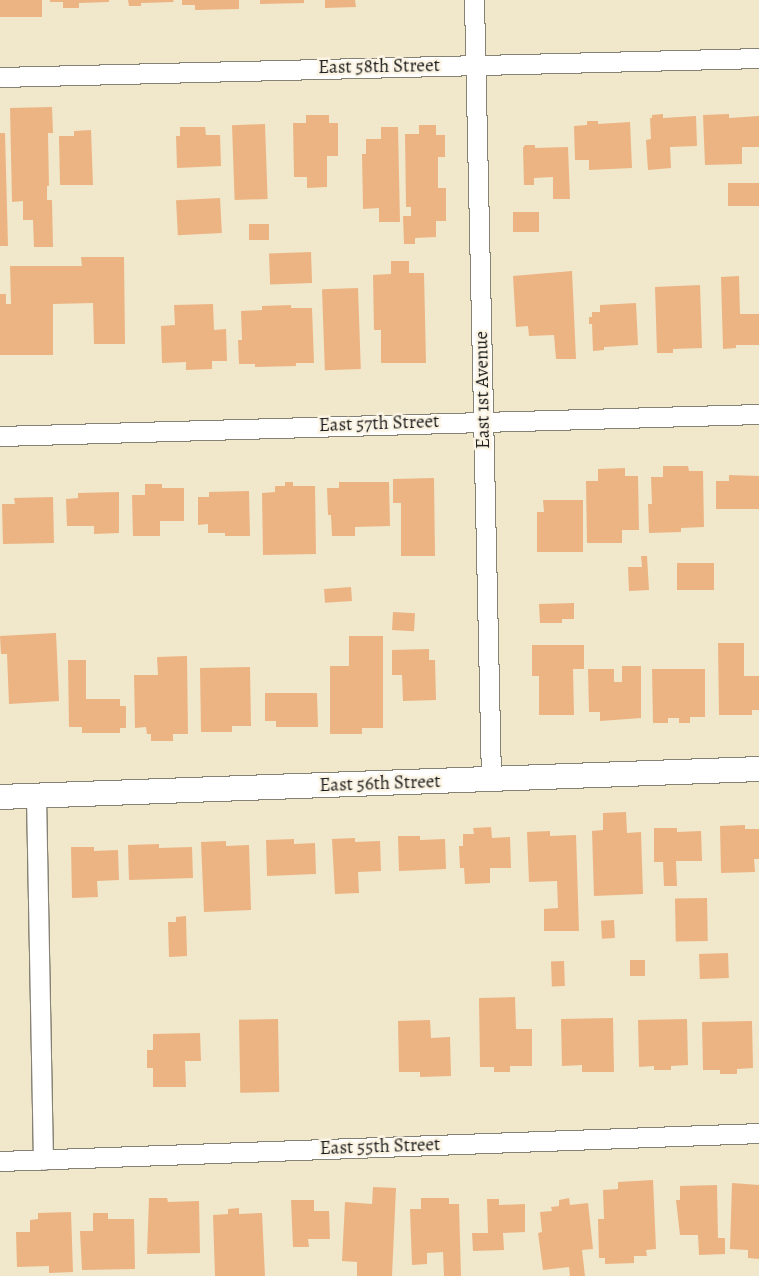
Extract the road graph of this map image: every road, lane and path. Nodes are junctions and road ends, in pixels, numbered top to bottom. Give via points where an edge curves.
1 (474, 0) edge
2 (759, 58) edge
3 (476, 64) junction
4 (0, 77) edge
5 (759, 414) edge
6 (484, 420) junction
7 (0, 436) edge
8 (759, 769) edge
9 (491, 780) junction
10 (36, 796) junction
11 (0, 797) edge
12 (759, 1133) edge
13 (43, 1160) junction
14 (0, 1161) edge

1 - 3 street, East 1st Avenue
2 - 3 street, East 58th Street
3 - 4 street, East 58th Street
3 - 6 street, East 1st Avenue
5 - 6 street, East 57th Street
6 - 7 street, East 57th Street
6 - 9 street, East 1st Avenue
8 - 9 street, East 56th Street
9 - 10 street, East 56th Street
10 - 11 street, East 56th Street
10 - 13 street
12 - 13 street, East 55th Street
13 - 14 street, East 55th Street

